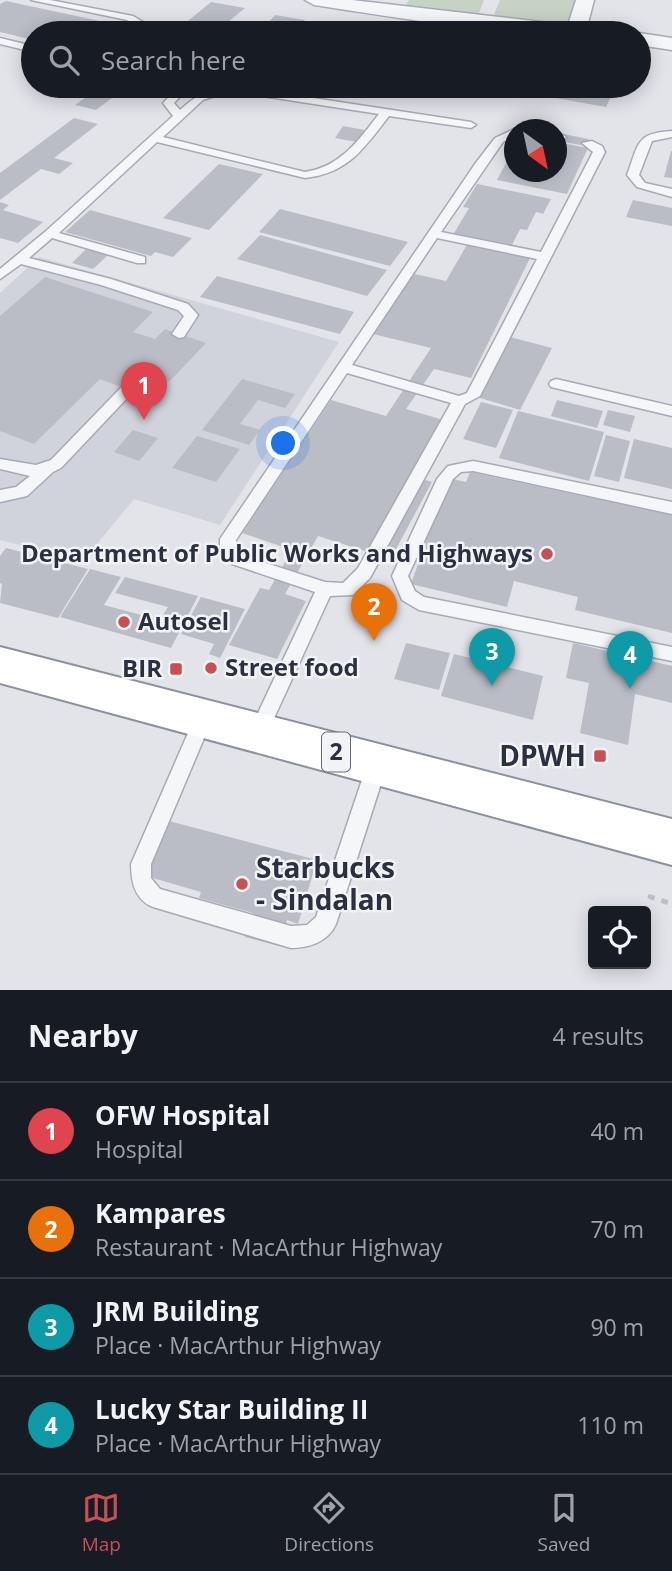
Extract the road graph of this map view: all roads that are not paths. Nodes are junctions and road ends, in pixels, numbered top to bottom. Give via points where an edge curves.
1 (36, 0) edge
2 (314, 0) edge
3 (496, 0) edge
4 (585, 0) edge
5 (400, 6) edge
6 (135, 21) edge
7 (482, 21) edge
8 (488, 21) edge
9 (585, 21) edge
10 (0, 41) edge
11 (651, 41) edge
12 (672, 44) edge
13 (21, 46) edge
14 (173, 98) edge
15 (199, 98) edge
16 (294, 98) edge
17 (386, 112) junction
18 (179, 116) junction
19 (471, 125) dead end
20 (672, 134) edge
21 (504, 137) edge
22 (154, 138) junction
23 (588, 143) dead end
24 (672, 193) edge
25 (50, 234) junction
26 (434, 234) junction
27 (545, 257) junction
28 (18, 259) junction
29 (141, 260) dead end
30 (0, 275) edge
31 (179, 334) dead end
32 (345, 368) junction
33 (143, 373) dead end
34 (556, 384) dead end
35 (460, 401) junction
36 (672, 411) edge
37 (0, 464) edge
38 (45, 472) junction
39 (0, 496) edge
40 (672, 508) edge
41 (325, 589) junction
42 (672, 654) edge
43 (0, 665) edge
44 (204, 718) junction
45 (258, 732) junction
46 (378, 763) junction
47 (672, 842) edge

1 - 6 lane
2 - 5 street
3 - 8 street
4 - 9 street
5 - 7 street
10 - 13 lane
11 - 12 street
14 - 18 lane via 168,103
15 - 18 lane
16 - 17 lane
17 - 19 lane
17 - 22 lane via 336,170 316,175
18 - 22 lane
20 - 24 lane via 647,139 633,175 641,185
21 - 26 lane
22 - 25 lane
23 - 27 lane via 599,152
25 - 28 lane
25 - 29 lane
26 - 27 lane
26 - 32 lane
27 - 35 lane via 484,379 473,396
28 - 30 lane
28 - 31 lane via 183,307 191,314
32 - 35 lane
32 - 41 lane via 226,545 239,560
33 - 38 lane
34 - 36 lane
35 - 41 lane via 364,573 347,590
37 - 38 lane
38 - 39 lane via 22,492
40 - 42 lane via 473,466 458,467 449,471 400,576 408,595 419,603
41 - 45 lane
43 - 44 highway, 2
44 - 45 highway, 2
44 - 46 lane via 141,863 141,881 153,897 291,937 316,934 325,924
45 - 46 highway, 2
46 - 47 highway, 2

